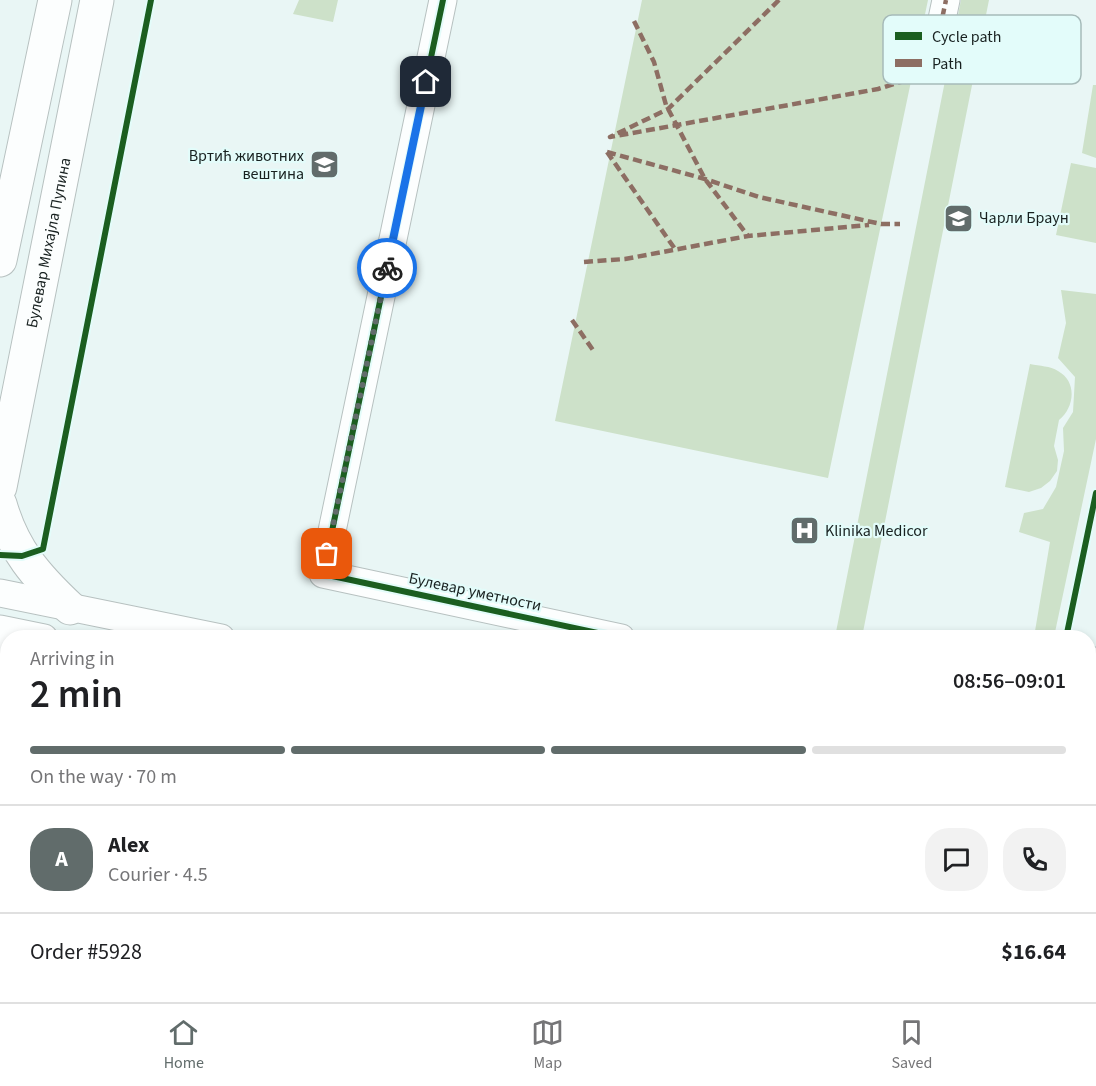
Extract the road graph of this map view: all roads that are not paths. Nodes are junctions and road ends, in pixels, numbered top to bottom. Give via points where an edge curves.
1 (55, 0) edge
2 (97, 0) edge
3 (443, 0) edge
4 (946, 0) edge
5 (943, 15) edge
6 (0, 261) edge
7 (0, 487) edge
8 (0, 504) edge
9 (0, 593) edge
10 (70, 608) junction
11 (531, 628) edge
12 (181, 630) edge
13 (552, 630) edge

1 - 6 main road
2 - 7 main road, Булевар Михајла Пупина
3 - 11 street, Булевар уметности via 323,574
4 - 5 street
8 - 10 main road via 6,527 22,556
9 - 10 street
10 - 12 street
11 - 13 street, Булевар уметности

